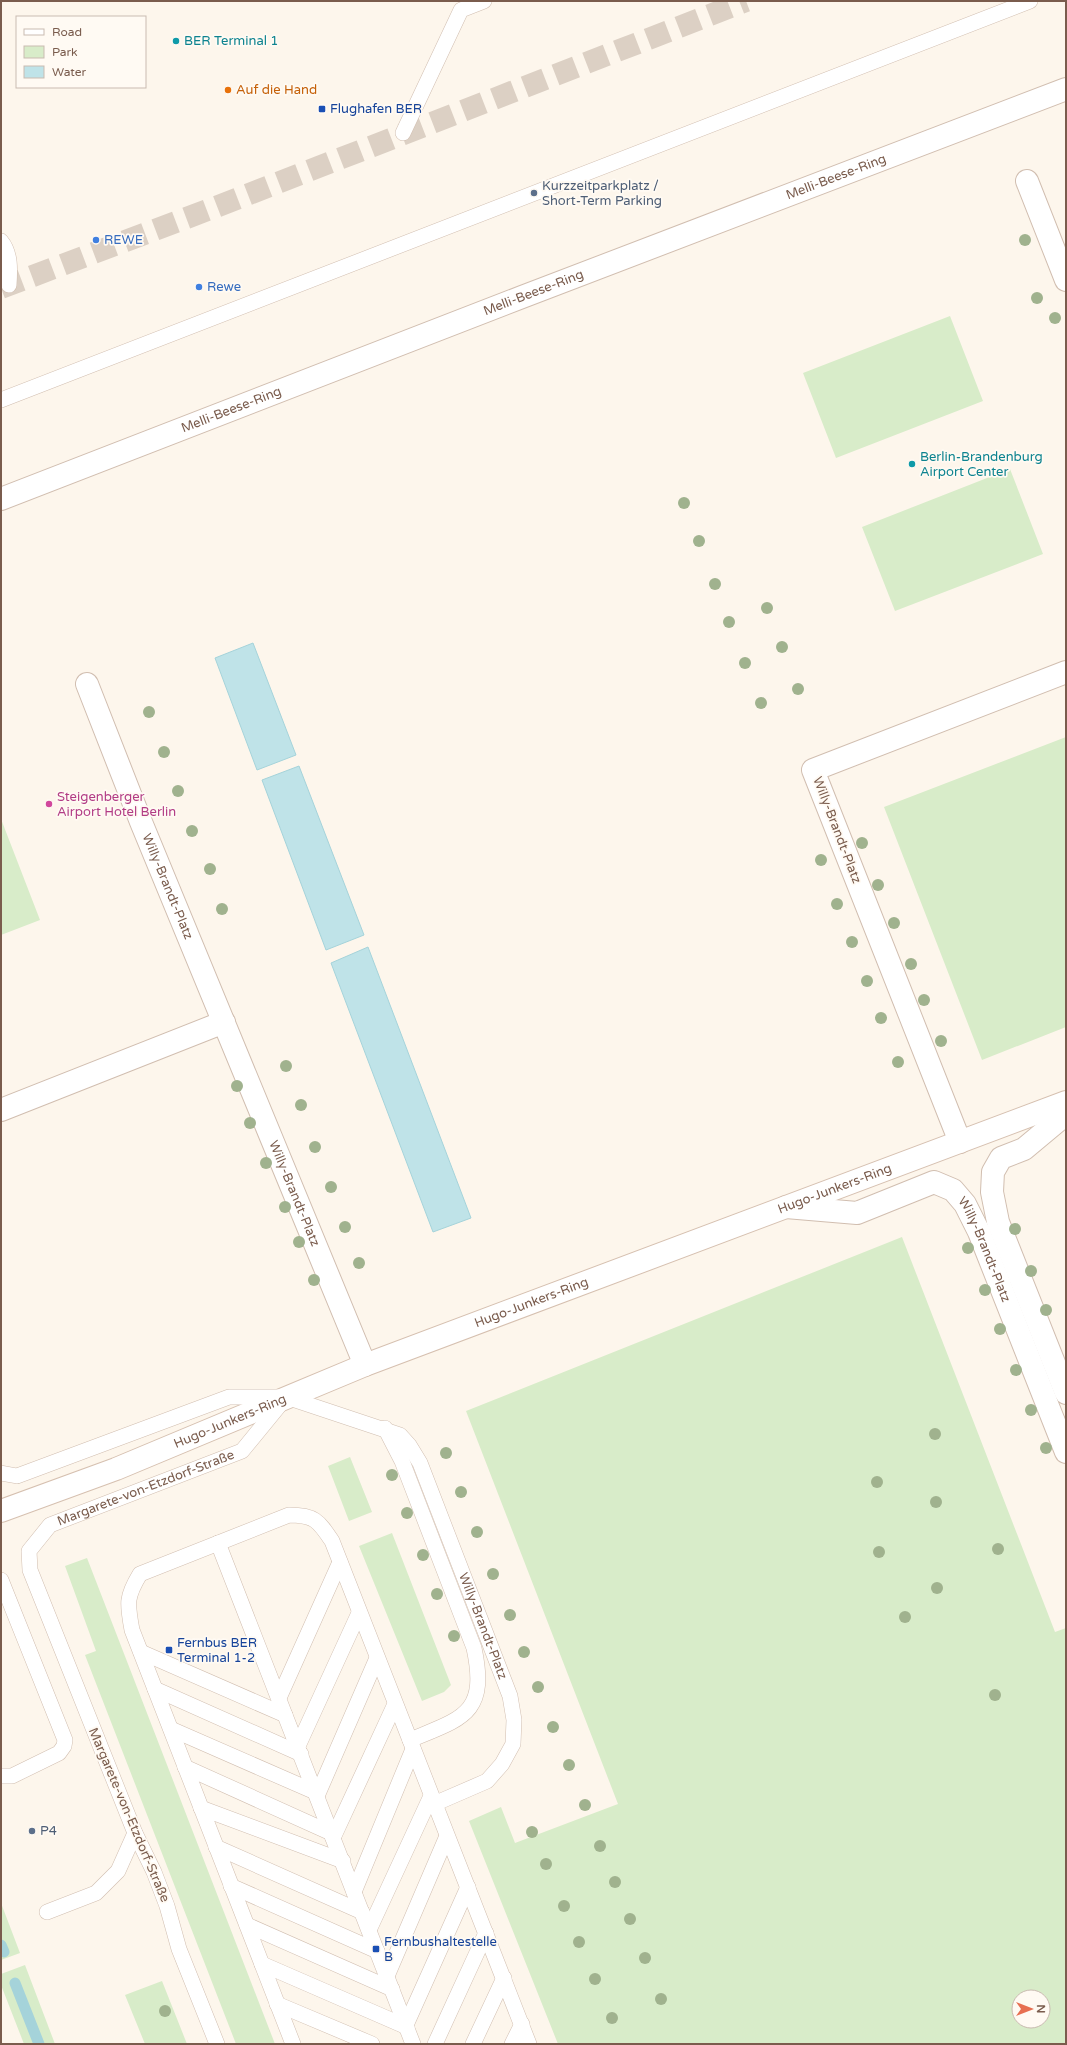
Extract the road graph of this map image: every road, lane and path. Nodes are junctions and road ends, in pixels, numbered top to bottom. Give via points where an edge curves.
1 (484, 1) edge
2 (1030, 1) edge
3 (1066, 89) edge
4 (403, 133) dead end
5 (1027, 181) dead end
6 (1, 241) edge
7 (1066, 280) edge
8 (9, 285) dead end
9 (1, 400) edge
10 (1, 499) edge
11 (1066, 672) edge
12 (87, 684) dead end
13 (224, 1022) junction
14 (1066, 1102) edge
15 (1, 1110) edge
16 (1066, 1114) edge
17 (960, 1142) junction
18 (786, 1207) junction
19 (365, 1365) junction
20 (1066, 1393) edge
21 (286, 1397) junction
22 (385, 1428) junction
23 (1066, 1452) edge
24 (1, 1473) edge
25 (1, 1511) edge
26 (218, 1543) junction
27 (340, 1562) junction
28 (1, 1580) edge
29 (359, 1613) junction
30 (141, 1652) junction
31 (377, 1658) junction
32 (155, 1689) junction
33 (279, 1698) junction
34 (395, 1704) junction
35 (285, 1716) junction
36 (171, 1729) junction
37 (412, 1745) junction
38 (299, 1750) junction
39 (185, 1767) junction
40 (1, 1776) edge
41 (316, 1794) junction
42 (433, 1800) junction
43 (202, 1808) junction
44 (135, 1834) junction
45 (332, 1836) junction
46 (447, 1836) junction
47 (216, 1847) junction
48 (343, 1861) junction
49 (232, 1886) junction
50 (468, 1887) junction
51 (354, 1892) junction
52 (47, 1912) dead end
53 (362, 1912) junction
54 (246, 1925) junction
55 (369, 1930) junction
56 (486, 1933) junction
57 (377, 1952) junction
58 (262, 1964) junction
59 (504, 1978) junction
60 (389, 1983) junction
61 (277, 2004) junction
62 (522, 2024) junction
63 (406, 2026) junction
64 (217, 2044) edge
65 (293, 2044) edge
66 (372, 2044) edge
67 (413, 2044) edge
68 (435, 2044) edge
69 (473, 2044) edge
70 (512, 2044) edge
71 (530, 2044) edge

1 - 4 lane via 461,10
2 - 9 lane
3 - 10 street, Melli-Beese-Ring
5 - 7 street
6 - 8 lane via 5,246 10,267
11 - 17 street, Willy-Brandt-Platz via 813,770
12 - 13 street, Willy-Brandt-Platz
13 - 15 street
13 - 19 street, Willy-Brandt-Platz
14 - 17 street, Hugo-Junkers-Ring
16 - 20 street, Willy-Brandt-Platz via 1024,1149 1001,1158 993,1172 992,1192 998,1222
17 - 18 street, Hugo-Junkers-Ring
18 - 19 street, Hugo-Junkers-Ring
18 - 23 street, Willy-Brandt-Platz via 857,1213 934,1182 953,1190 965,1204 979,1232
19 - 21 street, Hugo-Junkers-Ring
21 - 22 lane, Willy-Brandt-Platz
21 - 24 lane via 229,1397 16,1476
21 - 25 street, Hugo-Junkers-Ring via 116,1469
21 - 44 lane, Margarete-von-Etzdorf-Straße via 242,1451 50,1525 29,1551 30,1570
22 - 37 lane, Willy-Brandt-Platz via 408,1476 474,1648 478,1668 478,1690 469,1710 457,1721
22 - 42 lane, Willy-Brandt-Platz via 400,1435 409,1444 420,1463 510,1696 514,1720 513,1744 502,1764 487,1781
26 - 27 lane via 288,1515 306,1515 320,1524 332,1541
26 - 30 lane via 140,1574 130,1591 128,1608 132,1630
26 - 33 lane
27 - 29 lane
27 - 33 lane
28 - 40 lane via 65,1740 59,1753 12,1776
29 - 31 lane
29 - 38 lane
30 - 32 lane
30 - 35 lane
31 - 34 lane
31 - 41 lane
32 - 36 lane
32 - 38 lane
33 - 35 lane
34 - 37 lane
34 - 45 lane
35 - 38 lane
36 - 39 lane
36 - 41 lane
37 - 42 lane
37 - 51 lane
38 - 41 lane
39 - 43 lane
39 - 45 lane
41 - 45 lane
42 - 46 lane
42 - 55 lane
43 - 47 lane
43 - 48 lane
44 - 52 lane via 118,1871 96,1893
44 - 64 lane, Margarete-von-Etzdorf-Straße via 157,1879 179,1949
45 - 48 lane
46 - 50 lane
46 - 60 lane
47 - 49 lane
47 - 53 lane
48 - 51 lane
49 - 54 lane
49 - 57 lane
50 - 56 lane
50 - 63 lane
51 - 53 lane
53 - 55 lane
54 - 58 lane
54 - 60 lane
55 - 57 lane
56 - 59 lane
56 - 68 lane
57 - 60 lane
58 - 61 lane
58 - 63 lane
59 - 62 lane
59 - 69 lane
60 - 63 lane
61 - 65 lane
61 - 66 lane
62 - 70 lane
62 - 71 lane
63 - 67 lane

